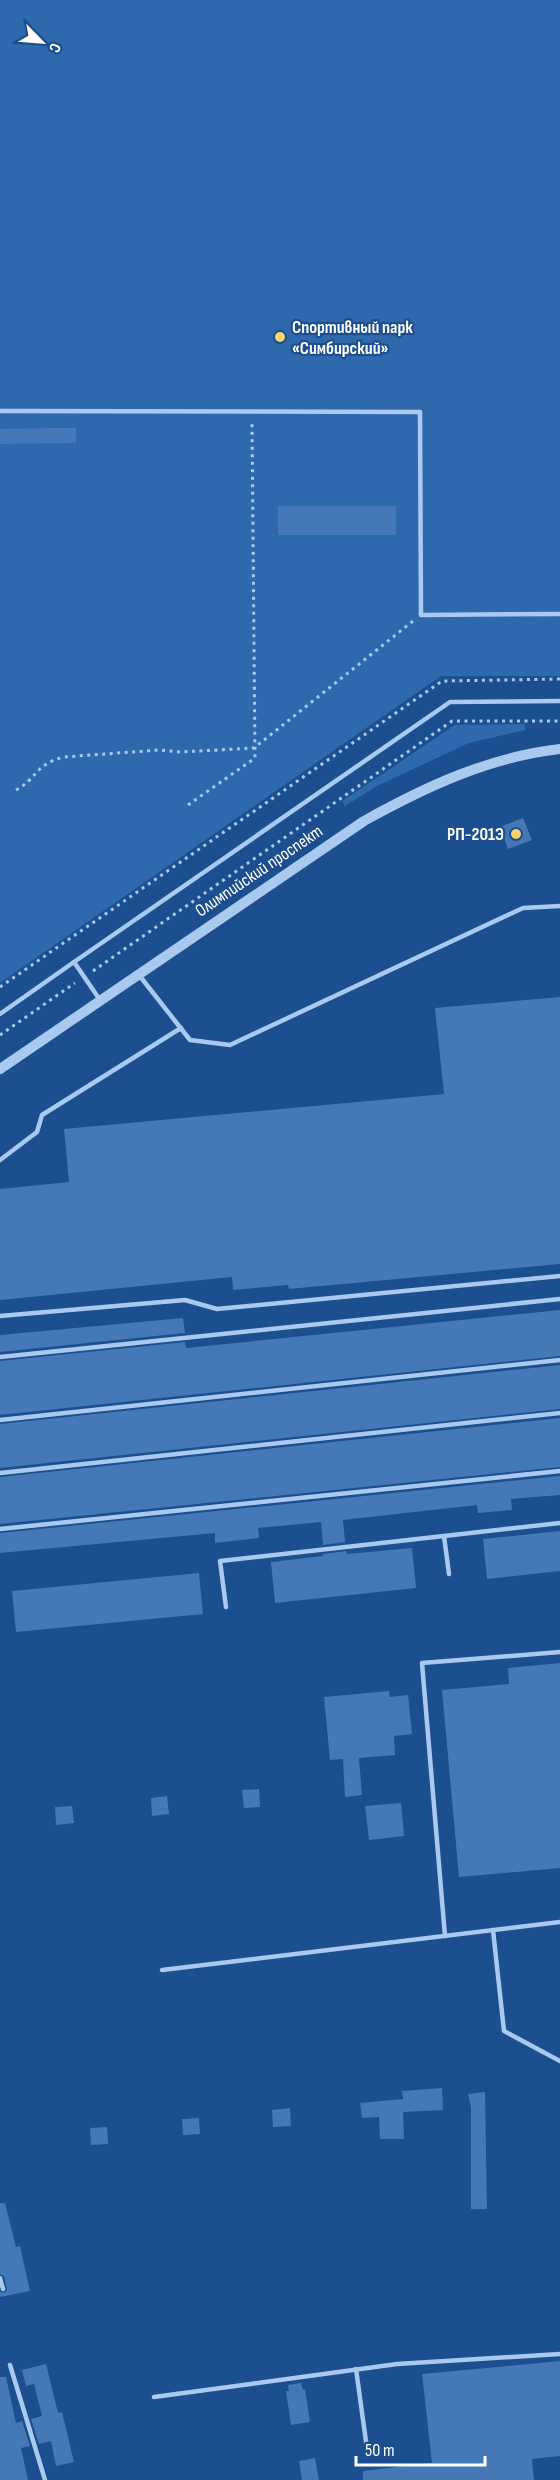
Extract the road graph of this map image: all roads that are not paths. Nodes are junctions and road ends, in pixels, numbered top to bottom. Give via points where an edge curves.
1 (0, 411) edge
2 (560, 614) edge
3 (560, 701) edge
4 (560, 749) edge
5 (560, 906) edge
6 (74, 962) junction
7 (138, 974) junction
8 (100, 1000) junction
9 (0, 1014) edge
10 (180, 1028) junction
11 (0, 1069) edge
12 (0, 1160) edge
13 (560, 1276) edge
14 (560, 1299) edge
15 (0, 1316) edge
16 (0, 1358) edge
17 (560, 1360) edge
18 (560, 1413) edge
19 (0, 1420) edge
20 (560, 1471) edge
21 (0, 1473) edge
22 (560, 1523) edge
23 (0, 1529) edge
24 (444, 1536) junction
25 (449, 1574) dead end
26 (226, 1607) dead end
27 (560, 1652) edge
28 (560, 1922) edge
29 (493, 1930) junction
30 (445, 1936) junction
31 (162, 1970) dead end
32 (560, 2061) edge
33 (0, 2278) edge
34 (3, 2289) dead end
35 (560, 2354) edge
36 (10, 2365) dead end
37 (356, 2369) junction
38 (154, 2397) dead end
39 (368, 2456) dead end
40 (45, 2480) edge

1 - 2 lane via 420,412 422,615
3 - 6 lane via 450,702
4 - 7 street, Олимпийский проспект via 467,771 404,799 363,821
5 - 10 lane via 523,908 230,1045 190,1040
6 - 8 lane
6 - 9 lane
7 - 8 street, Олимпийский проспект
7 - 10 lane
8 - 11 street, Олимпийский проспект
10 - 12 lane via 42,1115 37,1132
13 - 15 lane via 217,1309 185,1300
14 - 16 lane
17 - 19 lane
18 - 21 lane
20 - 23 lane
22 - 24 lane
24 - 25 lane
24 - 26 lane via 220,1561
27 - 30 lane via 422,1663
28 - 29 lane
29 - 30 lane
29 - 32 lane via 504,2031
30 - 31 lane
33 - 34 lane
35 - 37 lane
36 - 40 lane
37 - 38 lane
37 - 39 lane

